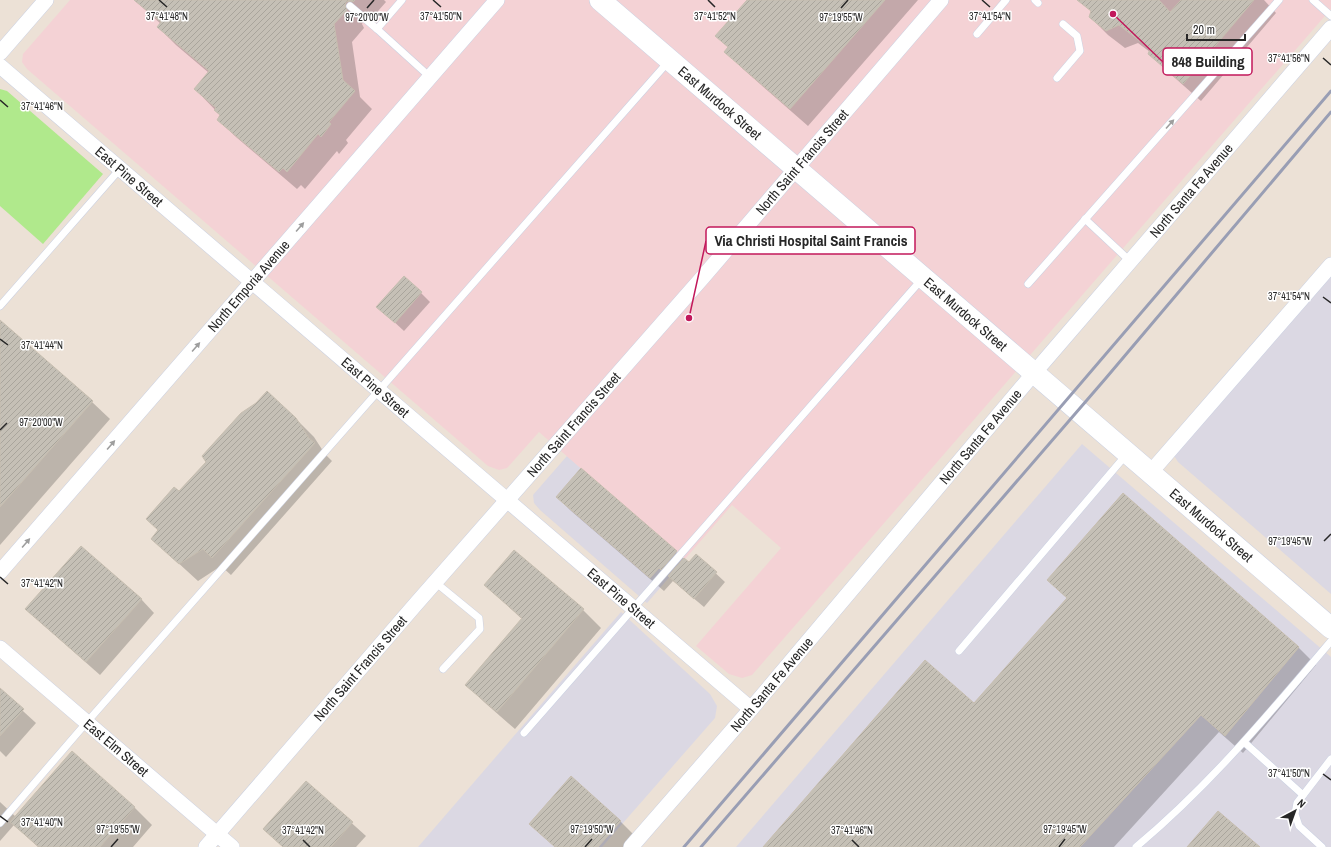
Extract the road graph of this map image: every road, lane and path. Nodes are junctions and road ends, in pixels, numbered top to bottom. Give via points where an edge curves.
1 (46, 0) edge
2 (402, 0) edge
3 (497, 0) edge
4 (600, 0) edge
5 (941, 0) edge
6 (1006, 0) edge
7 (1279, 0) edge
8 (1313, 0) edge
9 (350, 6) dead end
10 (1331, 16) edge
11 (1063, 24) dead end
12 (1331, 28) edge
13 (377, 30) junction
14 (977, 34) dead end
15 (0, 53) edge
16 (670, 60) junction
17 (0, 66) edge
18 (430, 77) junction
19 (1057, 78) dead end
20 (795, 168) junction
21 (120, 169) junction
22 (1085, 219) junction
23 (1130, 261) junction
24 (1331, 265) edge
25 (923, 278) junction
26 (253, 282) junction
27 (1028, 284) dead end
28 (0, 306) edge
29 (1034, 373) junction
30 (379, 390) junction
31 (1127, 453) junction
32 (1150, 473) junction
33 (507, 500) junction
34 (0, 572) edge
35 (435, 582) junction
36 (633, 608) junction
37 (1331, 628) edge
38 (1331, 641) edge
39 (0, 648) edge
40 (959, 651) dead end
41 (443, 669) dead end
42 (751, 709) junction
43 (86, 722) junction
44 (524, 733) dead end
45 (1244, 742) junction
46 (1331, 759) edge
47 (1303, 795) junction
48 (0, 823) edge
49 (217, 834) junction
50 (206, 847) edge
51 (232, 847) edge
52 (631, 847) edge
53 (1136, 847) edge
54 (1322, 847) edge

1 - 15 street
2 - 13 lane
3 - 18 street, North Emporia Avenue
4 - 16 street, East Murdock Street
5 - 20 street, North Saint Francis Street
6 - 14 lane
22 -> 7 lane
8 - 10 lane
9 - 13 lane
11 - 19 lane via 1077,36 1080,51
12 - 23 street, North Santa Fe Avenue
13 - 18 lane
16 - 20 street, East Murdock Street
16 - 30 lane
17 - 21 street, East Pine Street
26 -> 18 street, North Emporia Avenue
20 - 25 street, East Murdock Street
20 - 33 street, North Saint Francis Street via 698,283
21 - 26 street, East Pine Street
21 - 28 lane
22 - 23 lane
22 - 27 lane
23 - 29 street, North Santa Fe Avenue
24 - 32 street
25 - 29 street, East Murdock Street
25 - 36 lane
26 - 30 street, East Pine Street
34 -> 26 street, North Emporia Avenue
29 - 31 street, East Murdock Street
29 - 42 street, North Santa Fe Avenue
30 - 33 street, East Pine Street
30 - 43 lane
31 - 32 street, East Murdock Street
31 - 40 lane
32 - 37 street, East Murdock Street
33 - 35 street, North Saint Francis Street
33 - 36 street, East Pine Street
35 - 41 lane via 479,618 480,629
35 - 49 street, North Saint Francis Street
36 - 42 street, East Pine Street
36 - 44 lane
38 - 45 lane
39 - 43 street, East Elm Street
42 - 52 street, North Santa Fe Avenue
43 - 48 lane
43 - 49 street, East Elm Street
45 - 47 lane
45 - 53 lane via 1168,820
46 - 47 lane
47 - 54 lane via 1297,803 1295,814 1299,826
49 - 50 street, North Saint Francis Street
49 - 51 street, East Elm Street

